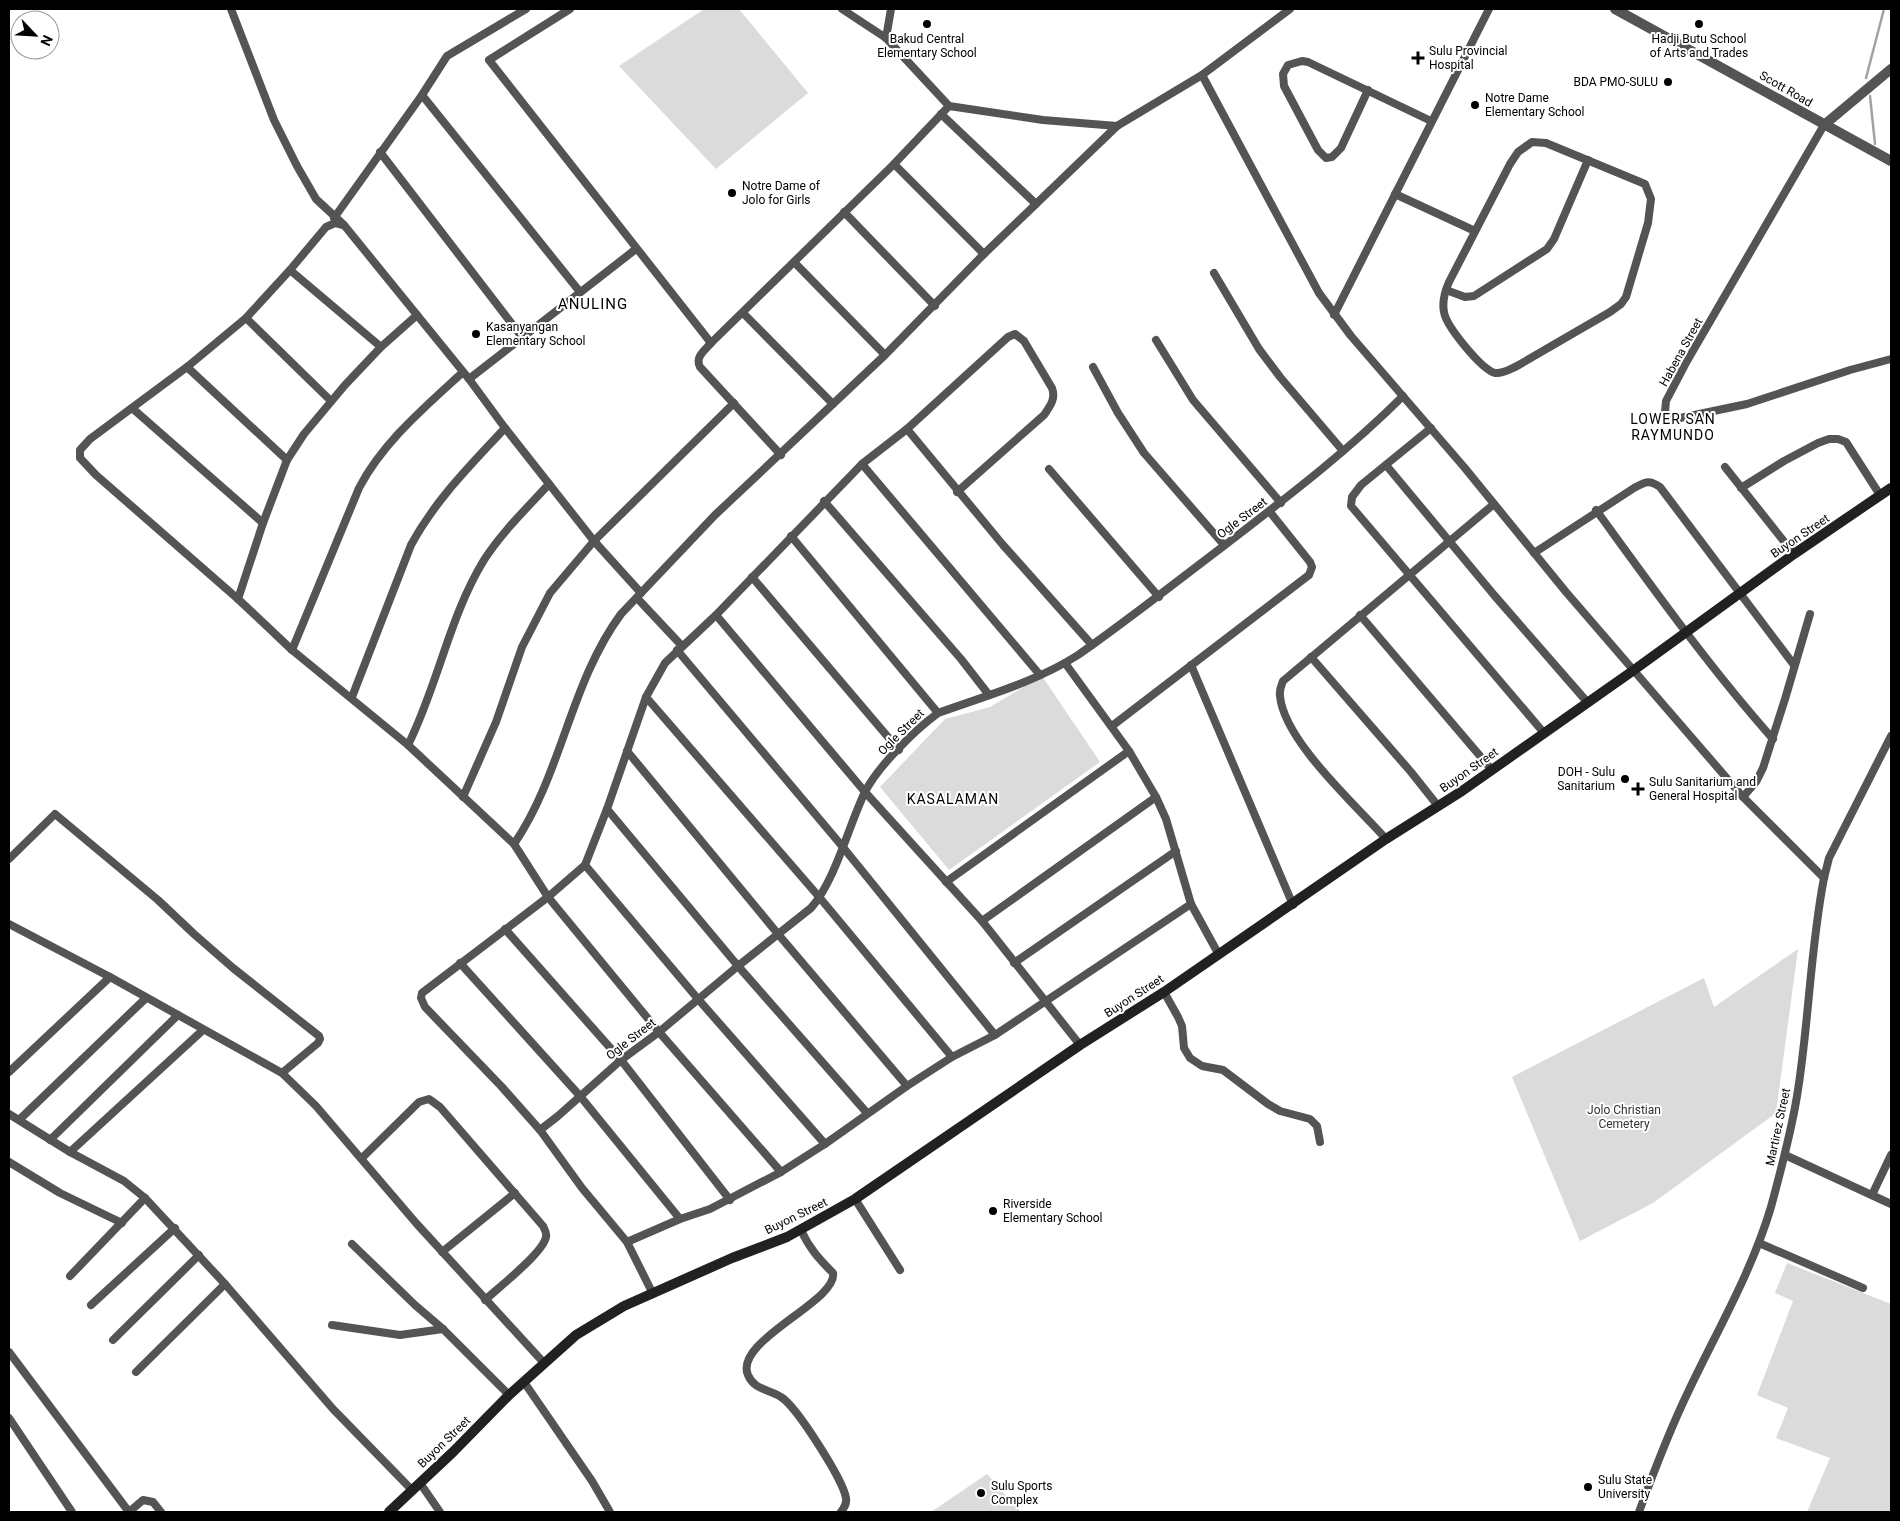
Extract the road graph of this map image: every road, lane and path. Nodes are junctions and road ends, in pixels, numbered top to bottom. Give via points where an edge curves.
1 (231, 9) edge
2 (526, 9) edge
3 (570, 9) edge
4 (842, 9) edge
5 (891, 9) edge
6 (1290, 9) edge
7 (1489, 9) edge
8 (1615, 9) edge
9 (886, 38) junction
10 (1891, 69) edge
11 (1202, 75) junction
12 (1368, 90) junction
13 (422, 95) junction
14 (949, 106) junction
15 (941, 114) junction
16 (1431, 121) junction
17 (1824, 125) junction
18 (1116, 126) junction
19 (380, 152) junction
20 (1588, 160) junction
21 (1891, 161) edge
22 (894, 164) junction
23 (1395, 194) junction
24 (1036, 204) junction
25 (844, 212) junction
26 (334, 218) junction
27 (344, 226) junction
28 (1475, 231) junction
29 (636, 249) junction
30 (984, 254) junction
31 (794, 262) junction
32 (290, 270) junction
33 (1214, 273) dead end
34 (1446, 290) junction
35 (580, 292) junction
36 (935, 306) junction
37 (743, 313) junction
38 (418, 315) junction
39 (1334, 315) junction
40 (246, 318) junction
41 (522, 337) junction
42 (1156, 340) dead end
43 (711, 343) junction
44 (380, 347) junction
45 (885, 355) junction
46 (1891, 358) edge
47 (187, 367) junction
48 (1093, 367) dead end
49 (463, 372) junction
50 (469, 379) junction
51 (1403, 396) junction
52 (331, 401) junction
53 (734, 403) junction
54 (833, 404) junction
55 (132, 408) junction
56 (505, 428) junction
57 (1431, 428) junction
58 (907, 429) junction
59 (1343, 451) junction
60 (781, 455) junction
61 (287, 460) junction
62 (862, 464) junction
63 (1386, 464) junction
64 (1725, 467) dead end
65 (1049, 469) dead end
66 (549, 484) junction
67 (1741, 488) junction
68 (1891, 488) edge
69 (957, 492) junction
70 (1880, 495) junction
71 (824, 501) junction
72 (1281, 503) junction
73 (1494, 504) junction
74 (1596, 510) junction
75 (1270, 512) junction
76 (263, 523) junction
77 (791, 536) junction
78 (1450, 540) junction
79 (594, 541) junction
80 (1224, 546) junction
81 (1534, 553) junction
82 (1794, 554) junction
83 (1408, 575) junction
84 (752, 577) junction
85 (1740, 594) junction
86 (639, 595) junction
87 (1159, 597) junction
88 (238, 599) junction
89 (1810, 614) dead end
90 (716, 615) junction
91 (1360, 615) junction
92 (1687, 631) junction
93 (1092, 645) junction
94 (680, 648) junction
95 (292, 650) junction
96 (1311, 657) junction
97 (1065, 663) junction
98 (1191, 665) junction
99 (1794, 665) junction
100 (1634, 670) junction
101 (1040, 675) junction
102 (988, 695) junction
103 (352, 697) junction
104 (646, 697) junction
105 (1588, 703) junction
106 (938, 712) junction
107 (1112, 726) junction
108 (1544, 733) junction
109 (1891, 736) edge
110 (1773, 739) junction
111 (408, 745) junction
112 (899, 750) junction
113 (627, 751) junction
114 (1128, 751) junction
115 (1492, 770) junction
116 (864, 792) junction
117 (463, 797) junction
118 (1156, 797) junction
119 (1743, 797) junction
120 (1438, 806) junction
121 (607, 809) junction
122 (1386, 839) junction
123 (514, 844) junction
124 (842, 846) junction
125 (1176, 850) junction
126 (10, 856) edge
127 (585, 866) junction
128 (1824, 878) junction
129 (946, 882) junction
130 (548, 898) junction
131 (820, 898) junction
132 (1191, 904) junction
133 (1293, 904) junction
134 (982, 922) junction
135 (9, 924) edge
136 (505, 929) junction
137 (778, 934) junction
138 (1218, 955) junction
139 (460, 963) junction
140 (1014, 963) junction
141 (738, 966) junction
142 (110, 977) junction
143 (1164, 992) junction
144 (146, 998) junction
145 (698, 999) junction
146 (1046, 1001) junction
147 (178, 1015) junction
148 (203, 1030) junction
149 (659, 1032) junction
150 (995, 1035) junction
151 (1080, 1045) junction
152 (952, 1057) junction
153 (621, 1060) junction
154 (9, 1072) edge
155 (282, 1073) junction
156 (907, 1086) junction
157 (580, 1096) junction
158 (867, 1113) junction
159 (9, 1114) edge
160 (19, 1120) junction
161 (540, 1130) junction
162 (50, 1140) junction
163 (1320, 1142) dead end
164 (825, 1144) junction
165 (70, 1152) junction
166 (1785, 1155) junction
167 (1891, 1155) edge
168 (362, 1158) junction
169 (9, 1162) edge
170 (781, 1172) junction
171 (515, 1193) junction
172 (1872, 1195) junction
173 (145, 1198) junction
174 (730, 1200) junction
175 (855, 1200) junction
176 (1891, 1204) edge
177 (680, 1219) junction
178 (122, 1224) junction
179 (175, 1228) junction
180 (801, 1230) junction
181 (627, 1242) junction
182 (1759, 1243) junction
183 (352, 1244) dead end
184 (442, 1252) junction
185 (199, 1255) junction
186 (900, 1270) dead end
187 (70, 1276) dead end
188 (225, 1284) junction
189 (1863, 1288) dead end
190 (653, 1294) junction
191 (485, 1300) junction
192 (91, 1305) dead end
193 (332, 1326) dead end
194 (443, 1329) junction
195 (113, 1340) dead end
196 (9, 1352) edge
197 (544, 1363) junction
198 (136, 1372) dead end
199 (524, 1382) junction
200 (509, 1395) junction
201 (9, 1418) edge
202 (416, 1486) junction
203 (72, 1512) edge
204 (129, 1512) edge
205 (161, 1512) edge
206 (389, 1512) edge
207 (440, 1512) edge
208 (610, 1512) edge
209 (841, 1512) edge
210 (1639, 1512) edge

1 - 26 street via 274,120 316,199
2 - 13 street via 448,56
3 - 29 street via 488,60
4 - 9 street
5 - 9 street
6 - 11 street
7 - 16 street
8 - 17 street, Scott Road
9 - 14 street
10 - 17 street
11 - 18 street
11 - 39 street via 1319,293
12 - 12 street via 1304,61 1288,65 1282,74 1284,86 1318,150 1326,158 1338,152
12 - 16 street
13 - 19 street
13 - 35 street
14 - 15 street
14 - 18 street via 1043,120
15 - 22 street
15 - 24 street
16 - 23 street
17 - 21 street, Scott Road
17 - 46 street, Habena Street via 1687,361 1666,401 1665,412 1680,418 1747,404
18 - 24 street
19 - 26 street
19 - 41 street
20 - 28 street via 1546,143 1527,144 1510,164
20 - 34 street via 1554,239 1547,248 1474,296 1465,297
20 - 34 street via 1642,182 1650,196 1649,219 1642,246 1626,297 1618,307 1517,366 1498,373 1482,365 1449,325 1443,309
22 - 25 street
22 - 30 street
23 - 28 street
23 - 39 street
24 - 30 street
25 - 31 street
25 - 36 street
26 - 27 street
27 - 32 street via 335,223 326,227
27 - 38 street
28 - 34 street
29 - 35 street
29 - 43 street
30 - 36 street
31 - 37 street
31 - 45 street
32 - 40 street
32 - 44 street
33 - 59 street via 1264,356
35 - 41 street
36 - 45 street
37 - 43 street
37 - 54 street
38 - 44 street
38 - 49 street
39 - 51 street
40 - 47 street
40 - 52 street
41 - 50 street
42 - 72 street via 1193,400
43 - 53 street via 700,356 699,366
44 - 52 street
45 - 54 street
47 - 55 street
47 - 61 street
48 - 80 street via 1144,453
49 - 50 street
49 - 95 street via 414,417 372,464 345,520
50 - 56 street
51 - 57 street
51 - 59 street, Ogle Street
52 - 61 street
53 - 60 street
53 - 79 street
54 - 60 street
55 - 76 street
55 - 88 street via 83,445 80,458 96,476
56 - 66 street
56 - 103 street via 448,490 424,522 411,545
57 - 63 street
57 - 73 street
58 - 62 street
58 - 69 street
58 - 69 street via 1008,337 1015,334 1024,341 1052,388 1051,405 1044,415
59 - 72 street, Ogle Street
60 - 86 street via 716,515
61 - 76 street
62 - 71 street
62 - 101 street
63 - 78 street
63 - 83 street via 1361,485 1352,497 1351,506
64 - 67 street
65 - 87 street
66 - 79 street
66 - 111 street via 504,533 480,569 452,630 431,692
67 - 70 street via 1818,443 1838,438 1846,442
67 - 82 street
68 - 70 main road, Buyon Street
69 - 93 street
70 - 82 main road, Buyon Street
71 - 77 street
71 - 102 street
72 - 75 street, Ogle Street
73 - 78 street
73 - 81 street
74 - 81 street
74 - 85 street via 1647,481 1655,483
74 - 92 street
75 - 80 street, Ogle Street
75 - 98 street via 1310,562 1311,571
76 - 88 street
77 - 84 street
77 - 106 street
78 - 83 street
78 - 105 street
79 - 86 street
79 - 117 street via 550,593 531,627 496,722
80 - 87 street, Ogle Street
81 - 100 street
82 - 85 main road, Buyon Street
83 - 91 street
83 - 108 street
84 - 90 street
84 - 112 street
85 - 92 main road, Buyon Street
85 - 99 street
86 - 94 street
86 - 123 street via 621,614 602,643 535,810
87 - 93 street, Ogle Street
88 - 95 street
89 - 99 street
90 - 94 street
90 - 116 street
91 - 96 street
91 - 115 street
92 - 100 main road, Buyon Street
92 - 110 street
93 - 97 street, Ogle Street
94 - 104 street via 665,663
94 - 124 street
95 - 103 street
96 - 120 street
96 - 122 street via 1283,681 1280,697 1288,720 1318,766
97 - 101 street, Ogle Street
97 - 107 street
98 - 107 street
98 - 133 street
99 - 110 street
100 - 105 main road, Buyon Street
100 - 119 street
101 - 102 street, Ogle Street
102 - 106 street, Ogle Street
103 - 111 street
104 - 113 street
104 - 131 street
105 - 108 main road, Buyon Street
106 - 112 street, Ogle Street
107 - 114 street
108 - 115 main road, Buyon Street
109 - 128 street, Martirez Street via 1829,858
110 - 119 street via 1756,782
111 - 117 street
112 - 116 street, Ogle Street
113 - 121 street
113 - 137 street
114 - 118 street
114 - 129 street
115 - 120 main road, Buyon Street
116 - 124 street, Ogle Street
116 - 129 street
117 - 123 street
118 - 125 street
118 - 134 street
119 - 128 street
120 - 122 main road, Buyon Street
121 - 127 street
121 - 141 street
122 - 133 main road, Buyon Street
123 - 130 street
124 - 131 street, Ogle Street
124 - 150 street
125 - 132 street
125 - 140 street
126 - 155 street via 55,814 233,968 319,1036 318,1043
127 - 130 street
127 - 145 street
128 - 166 street, Martirez Street via 1797,1097
129 - 134 street
130 - 136 street
130 - 149 street
131 - 137 street, Ogle Street
131 - 152 street
132 - 138 street
132 - 146 street
133 - 138 main road, Buyon Street
134 - 140 street
135 - 142 street
136 - 139 street
136 - 153 street
137 - 141 street, Ogle Street
137 - 156 street
138 - 143 main road, Buyon Street
139 - 157 street
139 - 161 street via 424,991 422,1002
140 - 146 street
141 - 145 street, Ogle Street
141 - 158 street
142 - 144 street
142 - 154 street
143 - 151 main road, Buyon Street
143 - 163 street via 1182,1026 1184,1048 1190,1058 1202,1066 1223,1070 1273,1107 1310,1120 1318,1126
144 - 147 street
144 - 160 street
145 - 149 street, Ogle Street
145 - 164 street
146 - 150 street
146 - 151 street
147 - 148 street
147 - 162 street
148 - 155 street
148 - 165 street
149 - 153 street, Ogle Street
149 - 170 street
150 - 152 street
151 - 175 main road, Buyon Street
152 - 156 street
153 - 157 street, Ogle Street
153 - 174 street
155 - 168 street
156 - 158 street
157 - 161 street, Ogle Street
157 - 177 street
158 - 164 street
159 - 160 street
160 - 162 street
161 - 181 street
162 - 165 street
164 - 170 street
165 - 173 street via 124,1181
166 - 172 street
166 - 182 street, Martirez Street
167 - 172 street
168 - 171 street via 419,1102 429,1099
168 - 184 street
169 - 178 street
170 - 174 street
171 - 184 street
171 - 191 street via 543,1226 546,1238 524,1266
172 - 176 street
173 - 178 street
173 - 179 street
174 - 177 street
175 - 180 main road, Buyon Street
175 - 186 street
177 - 181 street
178 - 187 street
179 - 185 street
179 - 192 street
180 - 190 main road, Buyon Street
180 - 209 street via 817,1257 833,1273 832,1283 808,1306 759,1343 746,1362 747,1374 754,1384 782,1397 828,1458 846,1499
181 - 190 street
182 - 189 street
182 - 210 street, Martirez Street via 1688,1390
183 - 194 street
184 - 191 street
185 - 188 street
185 - 195 street
188 - 198 street
188 - 202 street via 333,1409
190 - 197 main road, Buyon Street via 624,1306 576,1335
191 - 197 street
193 - 194 street via 400,1335
194 - 200 street
196 - 204 street
197 - 199 main road, Buyon Street
199 - 200 main road, Buyon Street
199 - 208 street
200 - 202 main road, Buyon Street
201 - 203 street
202 - 206 main road, Buyon Street
202 - 207 street
204 - 205 street via 143,1500 153,1502

